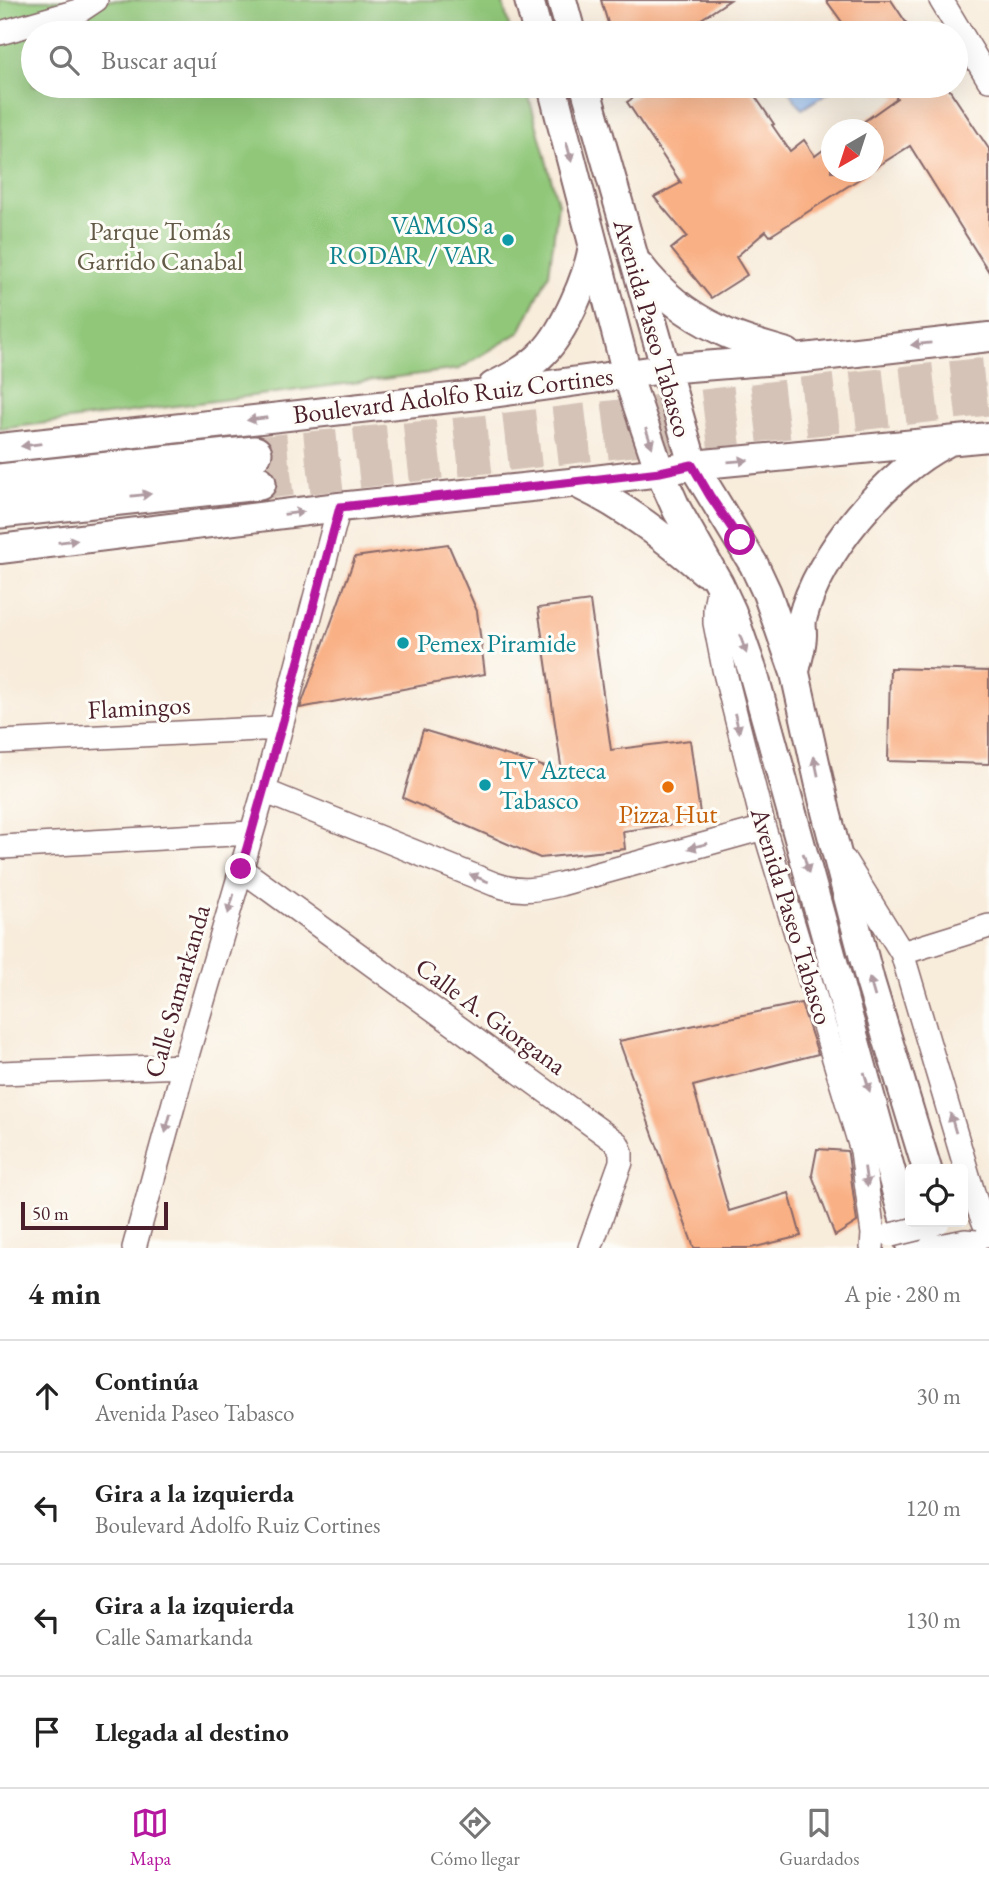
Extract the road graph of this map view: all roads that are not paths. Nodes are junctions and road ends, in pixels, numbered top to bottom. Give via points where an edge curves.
1 (96, 0) edge
2 (529, 0) edge
3 (562, 0) edge
4 (941, 0) edge
5 (42, 21) edge
6 (535, 21) edge
7 (568, 21) edge
8 (954, 21) edge
9 (21, 27) edge
10 (0, 33) edge
11 (968, 45) edge
12 (989, 80) edge
13 (555, 98) edge
14 (588, 98) edge
15 (593, 243) junction
16 (632, 256) junction
17 (989, 337) edge
18 (804, 358) junction
19 (664, 369) junction
20 (627, 374) junction
21 (478, 395) junction
22 (989, 437) edge
23 (950, 441) junction
24 (0, 448) edge
25 (692, 465) junction
26 (660, 472) junction
27 (0, 481) edge
28 (574, 482) junction
29 (340, 507) junction
30 (0, 511) edge
31 (0, 549) edge
32 (719, 584) junction
33 (795, 673) junction
34 (281, 728) junction
35 (0, 742) edge
36 (264, 791) junction
37 (764, 828) junction
38 (251, 833) junction
39 (833, 839) junction
40 (2, 847) edge
41 (241, 869) junction
42 (989, 926) edge
43 (902, 953) junction
44 (184, 1066) junction
45 (0, 1073) edge
46 (925, 1164) edge
47 (947, 1164) edge
48 (968, 1223) edge
49 (925, 1227) edge
50 (954, 1227) edge
51 (887, 1241) edge
52 (985, 1241) edge
53 (134, 1248) edge
54 (590, 1248) edge
55 (930, 1248) edge
56 (949, 1248) edge

1 - 5 street via 81,10
2 - 6 main road
3 - 7 main road
4 - 8 street
9 - 10 street
11 - 12 street
13 -> 15 main road, Avenida Paseo Tabasco
14 - 16 main road, Avenida Paseo Tabasco
15 - 20 main road, Avenida Paseo Tabasco
15 - 21 main road via 585,279 545,352
16 - 18 main road via 667,296 704,321 738,338
16 - 19 main road, Avenida Paseo Tabasco
17 -> 18 main road, Boulevard Adolfo Ruiz Cortines
18 - 19 main road, Boulevard Adolfo Ruiz Cortines
19 - 20 main road, Boulevard Adolfo Ruiz Cortines
19 - 25 main road, Avenida Paseo Tabasco
20 - 21 main road, Boulevard Adolfo Ruiz Cortines
20 -> 26 main road, Avenida Paseo Tabasco
21 -> 24 main road, Boulevard Adolfo Ruiz Cortines
22 - 23 main road
25 -> 23 main road
23 - 33 main road via 902,473 832,552 804,613
25 - 26 main road
25 - 33 main road, Avenida Paseo Tabasco via 754,565
26 - 28 main road
26 - 32 main road, Avenida Paseo Tabasco
30 -> 27 highway via 257,468
28 - 29 main road
28 - 32 main road via 646,523
31 -> 29 main road
29 - 34 street, Calle Samarkanda
32 -> 37 street, Avenida Paseo Tabasco via 715,616 722,658
32 -> 51 main road, Avenida Paseo Tabasco via 753,672 902,1205
39 -> 33 main road, Avenida Paseo Tabasco
34 - 35 street, Flamingos
34 - 36 street, Calle Samarkanda
37 -> 36 street via 522,891 494,884
36 - 38 street, Calle Samarkanda
37 -> 51 street, Avenida Paseo Tabasco
38 - 40 street
38 - 41 street, Calle Samarkanda
39 - 43 street, Avenida Paseo Tabasco
46 -> 39 main road, Avenida Paseo Tabasco
41 -> 44 street, Calle Samarkanda
41 - 54 street, Calle A. Giorgana via 617,1143 621,1161
42 - 43 street
47 -> 43 street, Avenida Paseo Tabasco
44 - 45 street
44 -> 53 street, Calle Samarkanda
48 - 52 street, Avenida Paseo Tabasco
49 - 51 street, bridge
50 - 56 main road
52 - 55 street, bridge

